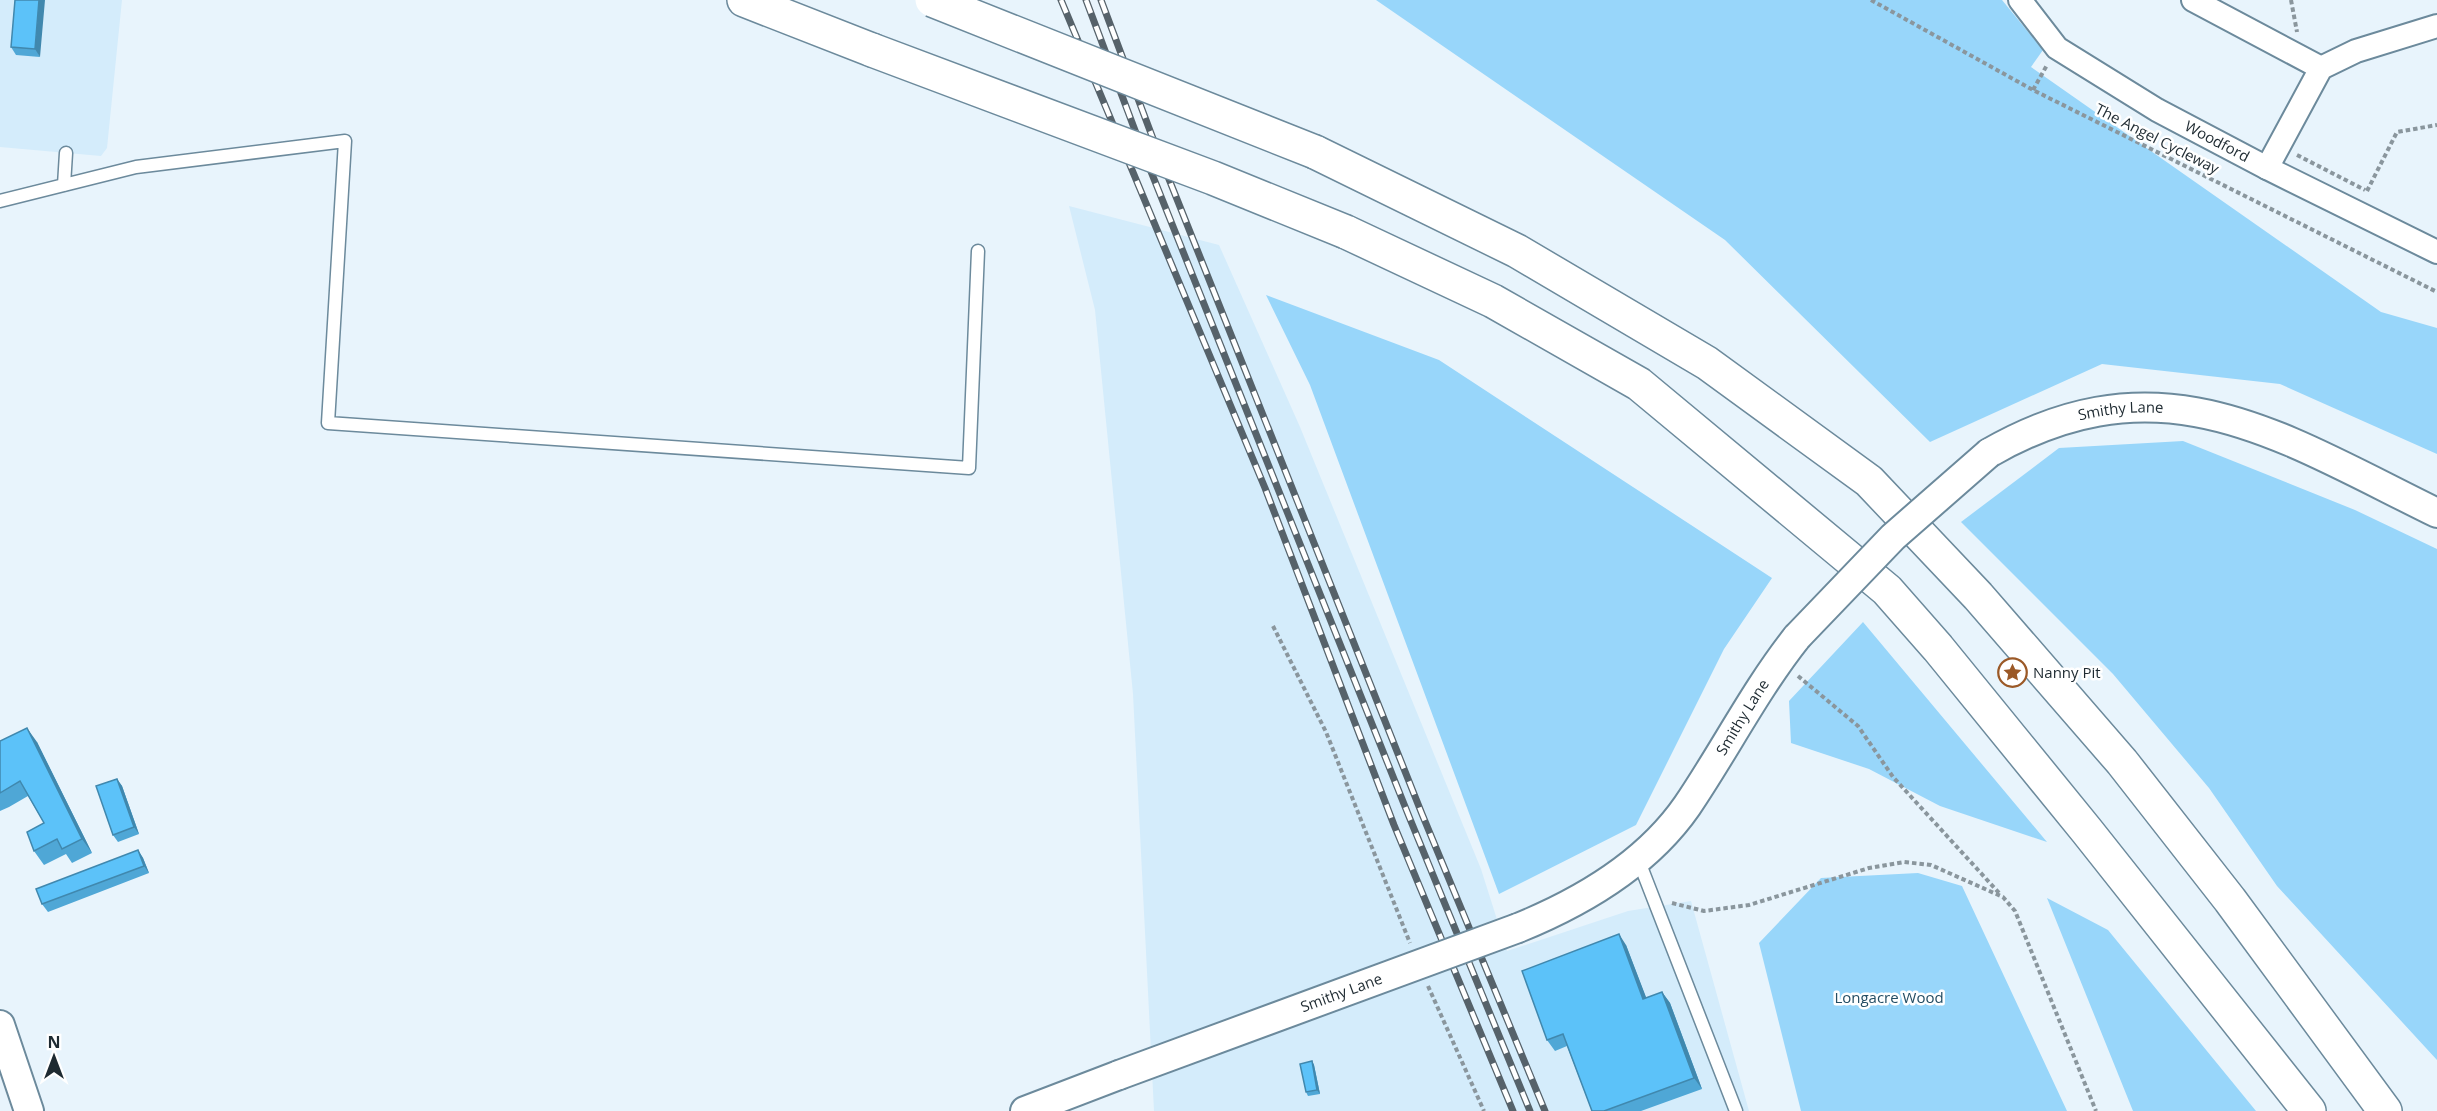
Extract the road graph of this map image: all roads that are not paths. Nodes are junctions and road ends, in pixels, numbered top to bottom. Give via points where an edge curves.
1 (744, 0) edge
2 (932, 0) edge
3 (2020, 0) edge
4 (2193, 0) edge
5 (2437, 26) edge
6 (2321, 68) junction
7 (66, 153) dead end
8 (2267, 168) junction
9 (64, 186) junction
10 (0, 201) edge
11 (978, 251) dead end
12 (2437, 252) edge
13 (2437, 513) edge
14 (1638, 858) junction
15 (0, 1025) edge
16 (28, 1111) edge
17 (1025, 1111) edge
18 (1736, 1111) edge
19 (2309, 1111) edge
20 (2385, 1111) edge

1 - 19 highway, bridge via 1346,232 1493,301 1639,384 1887,590 2080,822
2 - 20 highway, bridge via 1315,152 1517,251 1707,363 1869,481 1978,596 2122,762 2230,900
3 - 8 street, Woodford via 2057,48 2157,110
4 - 6 street
5 - 6 street via 2356,51
6 - 8 street
7 - 9 lane
8 - 12 street, Woodford
9 - 10 lane
9 - 11 lane via 136,167 345,141 328,423 969,468
13 - 14 street, Smithy Lane, bridge via 2286,440 2193,410 2143,407 2089,412 2037,428 1989,453 1893,537 1797,637 1755,694 1686,807
14 - 17 street, Smithy Lane, bridge via 1580,900 1518,928
14 - 18 lane
15 - 16 street

